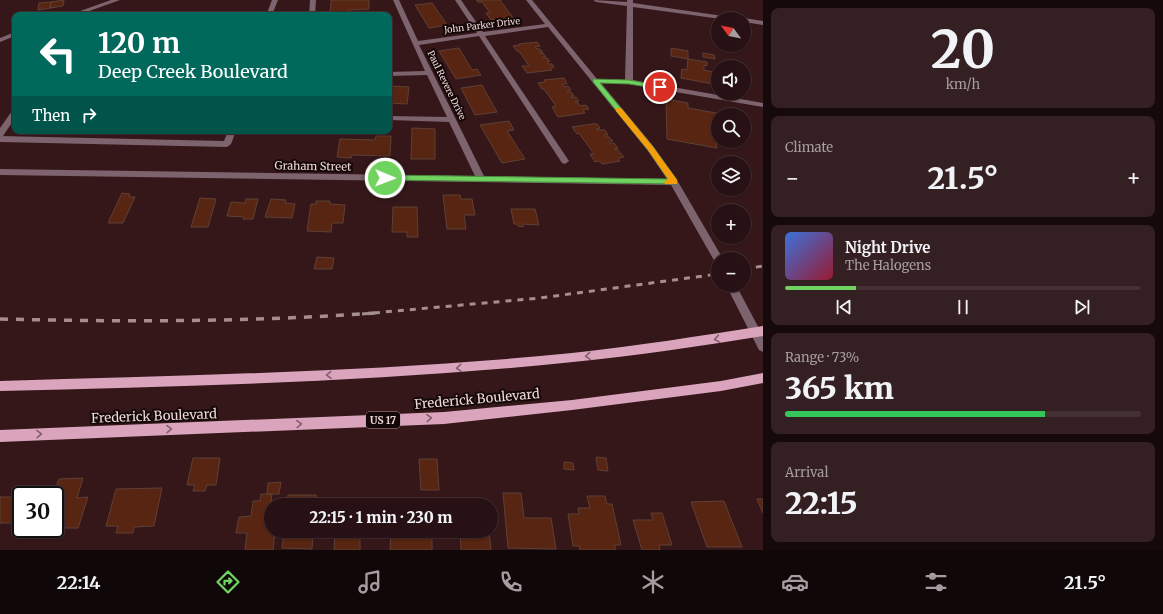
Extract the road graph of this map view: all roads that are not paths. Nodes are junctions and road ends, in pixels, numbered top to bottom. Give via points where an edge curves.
1 (117, 0) edge
2 (275, 0) edge
3 (313, 0) edge
4 (396, 0) edge
5 (458, 0) edge
6 (529, 0) edge
7 (596, 0) edge
8 (630, 2) edge
9 (81, 12) edge
10 (270, 12) edge
11 (312, 12) edge
12 (711, 15) edge
13 (751, 21) edge
14 (763, 23) edge
15 (550, 26) junction
16 (481, 34) junction
17 (12, 35) edge
18 (0, 40) edge
19 (416, 43) junction
20 (429, 73) junction
21 (392, 74) edge
22 (595, 81) junction
23 (629, 82) junction
24 (763, 105) edge
25 (12, 117) edge
26 (392, 118) edge
27 (453, 120) junction
28 (0, 134) edge
29 (231, 134) edge
30 (0, 139) edge
31 (565, 161) dead end
32 (0, 172) edge
33 (480, 179) junction
34 (674, 182) junction
35 (714, 252) edge
36 (735, 292) edge
37 (759, 332) edge
38 (763, 347) edge
39 (763, 378) edge
40 (0, 386) edge
41 (0, 436) edge

1 - 9 street
2 - 10 street
3 - 11 street
4 - 19 street, Paul Revere Drive
5 - 16 street
6 - 15 street
7 - 8 street
8 - 12 street
8 - 23 street
13 - 14 street
15 - 16 street, John Parker Drive
15 - 22 street
16 - 19 street, John Parker Drive
16 - 31 street
17 - 18 street
19 - 20 street, Paul Revere Drive
20 - 21 street
20 - 27 street, Paul Revere Drive
22 - 23 street
22 - 34 street via 651,149
23 - 24 street
25 - 28 street
26 - 27 street
27 - 33 street, Paul Revere Drive
29 - 30 street via 227,144
32 - 33 street, Graham Street
33 - 34 street, Graham Street
34 - 35 street
36 - 37 street
37 - 38 street
37 -> 40 main road via 601,355 426,371
41 -> 39 main road, Frederick Boulevard / US 17 via 444,418 572,405 721,386

